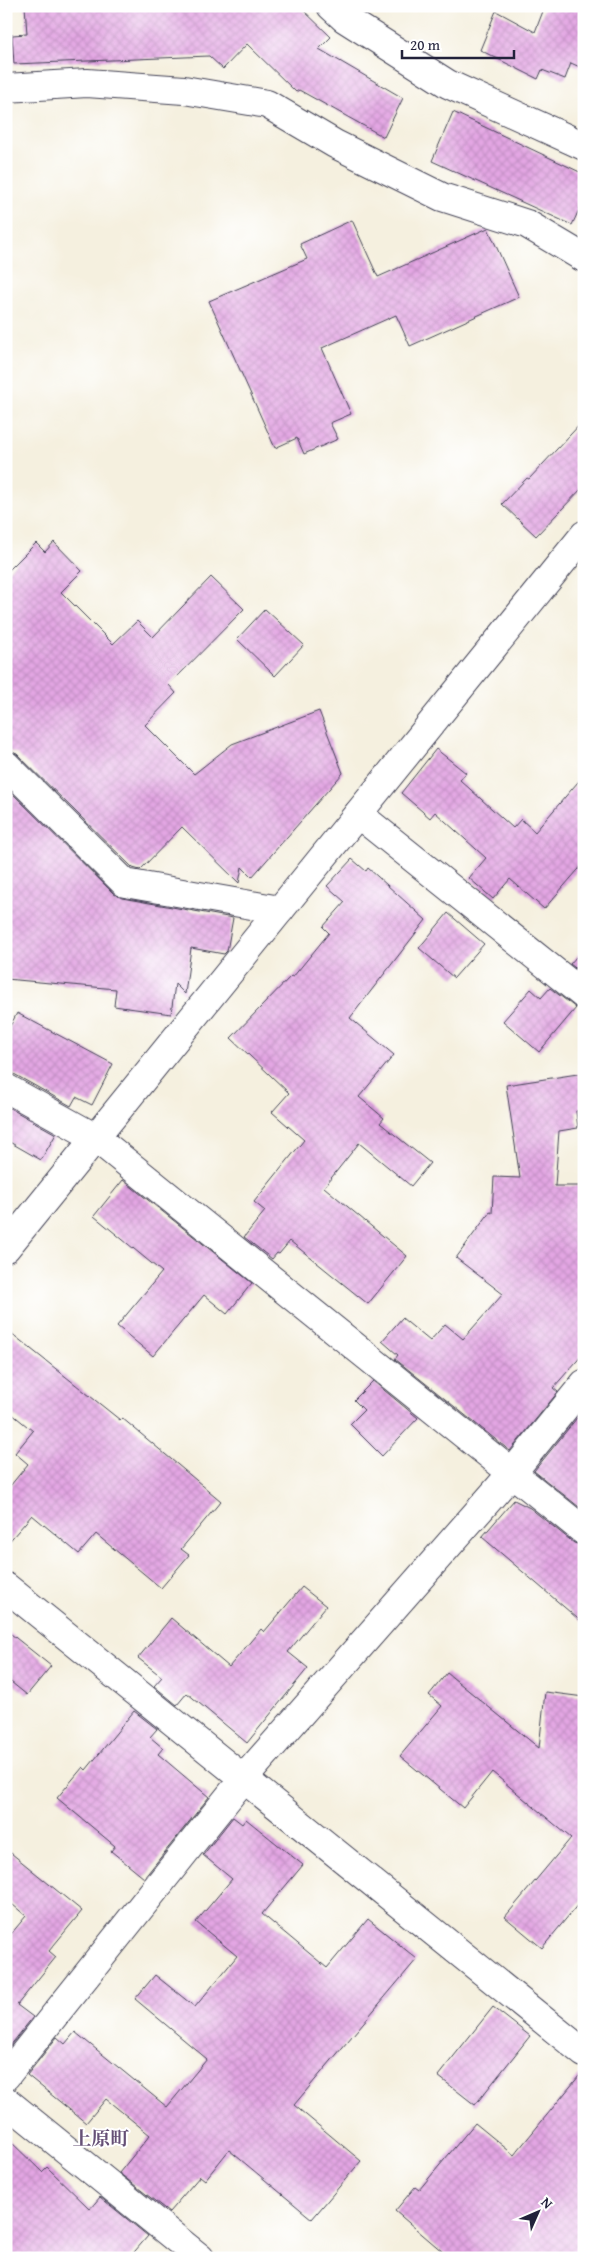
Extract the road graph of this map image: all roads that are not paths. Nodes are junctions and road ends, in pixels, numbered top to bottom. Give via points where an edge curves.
1 (331, 6) edge
2 (6, 88) edge
3 (584, 146) edge
4 (584, 258) edge
5 (584, 535) edge
6 (6, 765) edge
7 (358, 814) junction
8 (280, 910) junction
9 (584, 995) edge
10 (6, 1088) edge
11 (96, 1138) junction
12 (6, 1248) edge
13 (584, 1384) edge
14 (512, 1473) junction
15 (584, 1531) edge
16 (6, 1587) edge
17 (244, 1778) junction
18 (584, 2053) edge
19 (6, 2076) edge
20 (6, 2101) edge
21 (200, 2258) edge

1 - 3 street via 344,18 448,84
2 - 4 street via 87,83 184,90 267,104 335,144 442,197 527,224
5 - 7 street
6 - 8 street via 125,883
7 - 8 street
7 - 9 street
8 - 11 street
10 - 11 street
11 - 12 street
11 - 14 street
13 - 14 street
14 - 15 street
14 - 17 street
16 - 17 street
17 - 18 street
17 - 19 street
20 - 21 street

